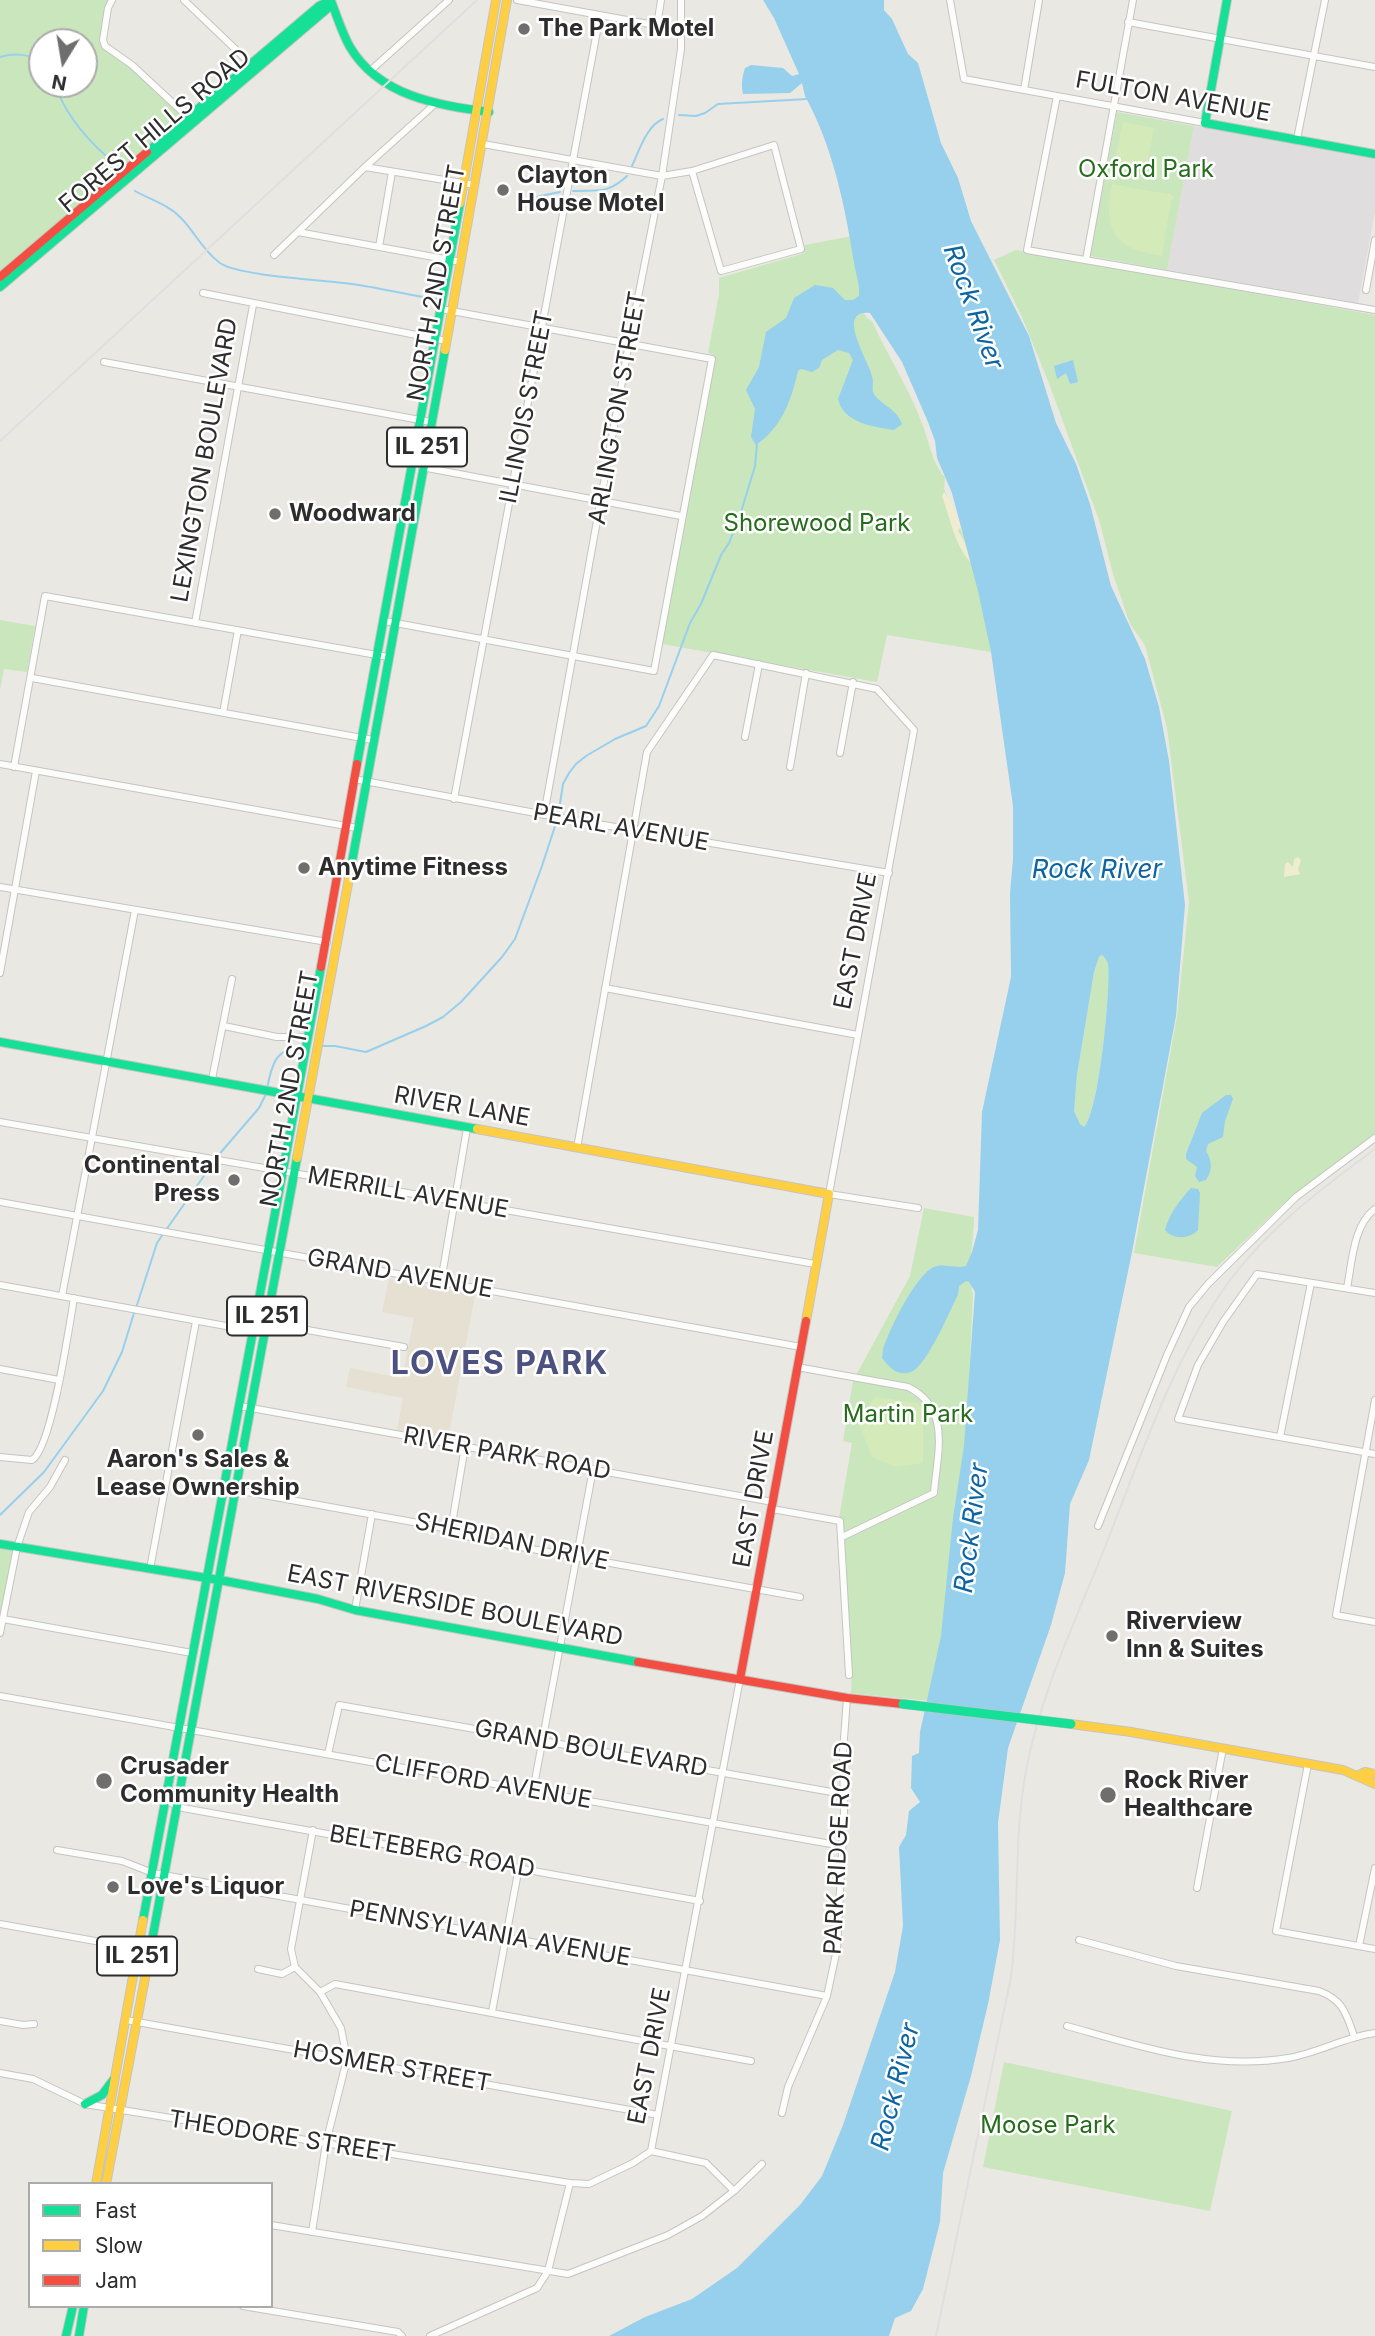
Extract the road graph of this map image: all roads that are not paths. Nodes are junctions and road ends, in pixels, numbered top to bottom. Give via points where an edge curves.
1 (112, 0) edge
2 (184, 0) edge
3 (331, 0) edge
4 (449, 0) edge
5 (496, 0) edge
6 (507, 0) edge
7 (517, 0) edge
8 (574, 0) edge
9 (661, 0) edge
10 (681, 0) edge
11 (950, 0) edge
12 (1039, 0) edge
13 (1133, 0) edge
14 (1227, 0) edge
15 (1325, 0) edge
16 (572, 10) junction
17 (600, 15) junction
18 (1128, 22) junction
19 (657, 26) junction
20 (681, 30) junction
21 (1220, 38) junction
22 (1315, 56) junction
23 (254, 67) junction
24 (1375, 67) edge
25 (370, 71) junction
26 (1024, 90) junction
27 (1056, 96) junction
28 (436, 103) junction
29 (1113, 106) junction
30 (478, 111) junction
31 (489, 112) junction
32 (191, 120) junction
33 (1205, 123) junction
34 (1297, 139) junction
35 (483, 144) junction
36 (1375, 154) edge
37 (573, 160) junction
38 (366, 167) junction
39 (692, 171) junction
40 (392, 172) junction
41 (662, 176) junction
42 (470, 185) junction
43 (298, 232) junction
44 (1375, 240) edge
45 (379, 247) junction
46 (274, 255) dead end
47 (450, 260) junction
48 (1086, 260) junction
49 (461, 262) junction
50 (2, 281) edge
51 (1366, 290) dead end
52 (204, 293) dead end
53 (253, 305) junction
54 (441, 309) junction
55 (1375, 310) edge
56 (452, 311) junction
57 (543, 327) junction
58 (435, 339) junction
59 (446, 341) junction
60 (629, 344) junction
61 (104, 362) dead end
62 (238, 387) junction
63 (426, 421) junction
64 (418, 467) junction
65 (512, 484) junction
66 (601, 501) junction
67 (681, 516) junction
68 (389, 622) junction
69 (195, 623) junction
70 (238, 630) junction
71 (483, 639) junction
72 (383, 656) junction
73 (571, 656) junction
74 (759, 664) junction
75 (806, 673) junction
76 (32, 678) junction
77 (853, 682) junction
78 (223, 713) junction
79 (745, 737) dead end
80 (362, 738) junction
81 (373, 740) junction
82 (840, 753) dead end
83 (0, 764) edge
84 (14, 767) junction
85 (790, 767) dead end
86 (36, 771) junction
87 (354, 779) junction
88 (366, 782) junction
89 (454, 799) junction
90 (547, 815) junction
91 (345, 826) junction
92 (357, 828) junction
93 (634, 830) junction
94 (888, 873) junction
95 (0, 887) edge
96 (16, 890) junction
97 (135, 910) junction
98 (331, 943) junction
99 (0, 972) edge
100 (232, 979) dead end
101 (605, 988) junction
102 (224, 1026) junction
103 (858, 1035) junction
104 (311, 1039) junction
105 (0, 1042) edge
106 (105, 1060) junction
107 (212, 1079) junction
108 (297, 1096) junction
109 (307, 1098) junction
110 (0, 1122) edge
111 (467, 1128) junction
112 (91, 1137) junction
113 (1375, 1138) edge
114 (577, 1148) junction
115 (283, 1172) junction
116 (294, 1174) junction
117 (829, 1194) junction
118 (454, 1201) junction
119 (0, 1202) edge
120 (918, 1208) dead end
121 (1375, 1209) edge
122 (77, 1216) junction
123 (269, 1251) junction
124 (280, 1252) junction
125 (816, 1264) junction
126 (441, 1282) junction
127 (1311, 1283) junction
128 (0, 1285) edge
129 (1347, 1288) junction
130 (1375, 1293) edge
131 (62, 1296) junction
132 (74, 1298) junction
133 (196, 1321) junction
134 (265, 1326) junction
135 (255, 1329) junction
136 (404, 1347) dead end
137 (800, 1347) junction
138 (797, 1367) junction
139 (0, 1369) edge
140 (59, 1380) junction
141 (1375, 1400) edge
142 (240, 1406) junction
143 (250, 1408) junction
144 (1280, 1437) junction
145 (465, 1446) junction
146 (1366, 1452) junction
147 (1375, 1454) edge
148 (0, 1457) edge
149 (65, 1460) dead end
150 (593, 1469) junction
151 (225, 1488) junction
152 (236, 1490) junction
153 (773, 1506) junction
154 (372, 1514) junction
155 (1098, 1526) dead end
156 (451, 1530) junction
157 (842, 1537) junction
158 (0, 1544) edge
159 (17, 1547) junction
160 (578, 1558) junction
161 (150, 1569) junction
162 (206, 1578) junction
163 (220, 1580) junction
164 (758, 1590) junction
165 (800, 1597) dead end
166 (355, 1610) junction
167 (3, 1619) junction
168 (1375, 1622) edge
169 (0, 1633) edge
170 (560, 1648) junction
171 (192, 1653) junction
172 (849, 1675) dead end
173 (188, 1677) junction
174 (200, 1679) junction
175 (740, 1679) junction
176 (0, 1696) edge
177 (847, 1699) junction
178 (178, 1728) junction
179 (190, 1730) junction
180 (544, 1740) junction
181 (1223, 1748) junction
182 (328, 1754) junction
183 (1308, 1764) junction
184 (723, 1773) junction
185 (1375, 1774) edge
186 (1359, 1775) junction
187 (1375, 1784) edge
188 (533, 1791) junction
189 (843, 1794) junction
190 (166, 1801) junction
191 (177, 1805) junction
192 (715, 1823) junction
193 (313, 1830) junction
194 (842, 1846) junction
195 (57, 1850) dead end
196 (519, 1867) junction
197 (1375, 1868) edge
198 (153, 1873) junction
199 (163, 1875) junction
200 (1197, 1888) dead end
201 (299, 1900) junction
202 (700, 1901) junction
203 (0, 1924) edge
204 (505, 1936) junction
205 (1079, 1940) dead end
206 (1359, 1947) junction
207 (139, 1948) junction
208 (1375, 1949) edge
209 (149, 1950) junction
210 (295, 1967) junction
211 (258, 1969) dead end
212 (686, 1971) junction
213 (320, 1992) junction
214 (827, 1996) junction
215 (492, 2011) junction
216 (0, 2021) edge
217 (131, 2021) junction
218 (34, 2024) dead end
219 (1067, 2026) dead end
220 (1375, 2033) edge
221 (1354, 2036) junction
222 (672, 2046) junction
223 (347, 2059) junction
224 (751, 2061) dead end
225 (0, 2073) edge
226 (116, 2075) junction
227 (85, 2104) junction
228 (116, 2110) junction
229 (782, 2113) dead end
230 (658, 2115) junction
231 (326, 2143) junction
232 (651, 2151) junction
233 (762, 2164) dead end
234 (97, 2182) edge
235 (106, 2182) edge
236 (570, 2183) junction
237 (734, 2191) junction
238 (273, 2225) edge
239 (312, 2232) junction
240 (548, 2271) junction
241 (84, 2308) edge
242 (255, 2308) edge
243 (73, 2310) edge
244 (60, 2336) edge
245 (66, 2336) edge
246 (79, 2336) edge
247 (402, 2336) edge
248 (430, 2336) edge

1 - 32 street via 105,46
2 - 23 street
3 - 23 main road, FOREST HILLS ROAD
3 - 25 main road via 350,48
4 - 25 street
5 - 30 main road, NORTH 2ND STREET / IL 251
6 - 31 main road, NORTH 2ND STREET / IL 251
7 - 16 street
8 - 16 street
9 - 19 street
10 - 20 street, ARLINGTON STREET
11 - 26 street, FULTON AVENUE via 964,79
12 - 26 street
13 - 18 street
14 - 21 main road
15 - 22 street
16 - 17 street
17 - 19 street
17 - 37 street, ILLINOIS STREET
18 - 21 street
18 - 29 street
19 - 20 street
20 - 41 street, ARLINGTON STREET
21 - 22 street
21 - 33 main road
22 - 24 street
22 - 34 street
23 - 32 main road, FOREST HILLS ROAD
25 - 28 main road via 393,89
26 - 27 street, FULTON AVENUE
27 - 29 street, FULTON AVENUE
27 - 48 street via 1027,250
28 - 30 main road
28 - 38 street
29 - 33 street, FULTON AVENUE
29 - 48 street
30 - 31 main road
30 - 42 main road, NORTH 2ND STREET / IL 251
31 - 35 main road, NORTH 2ND STREET / IL 251
32 - 50 main road, FOREST HILLS ROAD
33 - 34 main road, FULTON AVENUE
34 - 36 main road, FULTON AVENUE
35 - 37 street
35 - 42 main road, NORTH 2ND STREET / IL 251
37 - 41 street
37 - 57 street, ILLINOIS STREET
38 - 40 street
38 - 43 street
39 - 39 street via 721,271 801,249 774,145
39 - 41 street
40 - 42 street
40 - 45 street
41 - 60 street, ARLINGTON STREET
42 - 47 main road, NORTH 2ND STREET / IL 251
42 - 49 main road, NORTH 2ND STREET / IL 251
43 - 45 street
43 - 46 street
44 - 51 street
45 - 47 street
47 - 49 street
47 - 54 main road, NORTH 2ND STREET / IL 251
48 - 55 street
49 - 56 main road, NORTH 2ND STREET / IL 251
52 - 53 street
53 - 58 street
53 - 62 street, LEXINGTON BOULEVARD
54 - 56 street
54 - 58 main road, NORTH 2ND STREET / IL 251
56 - 57 street
56 - 59 main road, NORTH 2ND STREET / IL 251
57 - 60 street
57 - 65 street, ILLINOIS STREET
58 - 59 street
58 - 63 main road, NORTH 2ND STREET / IL 251
59 - 63 main road, NORTH 2ND STREET / IL 251
60 - 66 street, ARLINGTON STREET
60 - 67 street via 712,359
61 - 62 street
62 - 63 street
62 - 69 street, LEXINGTON BOULEVARD
63 - 64 main road, NORTH 2ND STREET / IL 251
64 - 65 street
64 - 68 main road, NORTH 2ND STREET / IL 251
65 - 66 street
65 - 71 street, ILLINOIS STREET
66 - 67 street
66 - 73 street, ARLINGTON STREET
67 - 73 street via 654,671
68 - 71 street
68 - 72 main road, NORTH 2ND STREET / IL 251
69 - 70 street
69 - 76 street via 45,597
70 - 72 street
70 - 78 street
71 - 73 street
71 - 89 street, ILLINOIS STREET
72 - 80 main road, NORTH 2ND STREET / IL 251
72 - 81 main road, NORTH 2ND STREET / IL 251
73 - 90 street, ARLINGTON STREET
74 - 75 street
74 - 79 street
74 - 93 street via 713,655 647,752
75 - 77 street
75 - 85 street
76 - 78 street
76 - 84 street
77 - 82 street
77 - 94 street, EAST DRIVE via 877,688 914,730
78 - 80 street
80 - 81 street
80 - 87 main road, NORTH 2ND STREET / IL 251
81 - 88 main road, NORTH 2ND STREET / IL 251
83 - 84 street
84 - 86 street
86 - 91 street
86 - 96 street
87 - 88 street, PEARL AVENUE
87 - 91 main road, NORTH 2ND STREET / IL 251
88 - 89 street, PEARL AVENUE
88 - 92 main road, NORTH 2ND STREET / IL 251
89 - 90 street, PEARL AVENUE
90 - 93 street, PEARL AVENUE
91 - 92 street
91 - 98 main road, NORTH 2ND STREET / IL 251
92 - 98 main road, NORTH 2ND STREET / IL 251
93 - 94 street, PEARL AVENUE
93 - 101 street
94 - 103 street, EAST DRIVE
95 - 96 street
96 - 97 street
96 - 99 street
97 - 98 street
97 - 106 street
98 - 104 main road, NORTH 2ND STREET / IL 251
100 - 102 street
101 - 103 street
101 - 114 street
102 - 104 street
102 - 107 street
103 - 117 street, EAST DRIVE
104 - 108 main road, NORTH 2ND STREET / IL 251
104 - 109 main road, NORTH 2ND STREET / IL 251 via 316,1053
105 - 106 main road, RIVER LANE
106 - 107 main road, RIVER LANE
106 - 112 street
107 - 108 main road, RIVER LANE
108 - 109 main road, RIVER LANE
108 - 115 main road, NORTH 2ND STREET / IL 251
109 - 111 main road, RIVER LANE
109 - 116 main road, NORTH 2ND STREET / IL 251
110 - 112 street, MERRILL AVENUE
111 - 114 main road, RIVER LANE
111 - 118 street
112 - 115 street, MERRILL AVENUE
112 - 122 street
113 - 155 street via 1296,1197 1189,1307
114 - 117 main road, RIVER LANE
115 - 116 street, MERRILL AVENUE
115 - 123 main road, NORTH 2ND STREET / IL 251
116 - 118 street, MERRILL AVENUE
116 - 124 main road, NORTH 2ND STREET / IL 251
117 - 120 street, RIVER LANE
117 - 125 main road, EAST DRIVE
118 - 125 street, MERRILL AVENUE
118 - 126 street
119 - 122 street, GRAND AVENUE
121 - 129 street via 1359,1230
122 - 123 street, GRAND AVENUE
122 - 131 street
123 - 124 street, GRAND AVENUE
123 - 135 main road, NORTH 2ND STREET / IL 251
124 - 126 street, GRAND AVENUE
124 - 134 main road, NORTH 2ND STREET / IL 251
125 - 137 main road, EAST DRIVE
126 - 137 street, GRAND AVENUE
127 - 129 street
127 - 144 street
127 - 144 street via 1257,1275 1198,1365 1178,1419
128 - 131 street
129 - 130 street
131 - 132 street
132 - 133 street
132 - 140 street
133 - 135 street
133 - 161 street
134 - 135 street
134 - 136 street
134 - 143 main road, NORTH 2ND STREET / IL 251
135 - 142 main road, NORTH 2ND STREET / IL 251
137 - 138 main road, EAST DRIVE
138 - 153 main road, EAST DRIVE
138 - 157 street via 908,1387 932,1406 938,1421 934,1493
139 - 140 street
140 - 148 street via 44,1444 35,1458
141 - 146 street
142 - 143 street, RIVER PARK ROAD
142 - 151 main road, NORTH 2ND STREET / IL 251
143 - 145 street, RIVER PARK ROAD
143 - 152 main road, NORTH 2ND STREET / IL 251
144 - 146 street
145 - 150 street, RIVER PARK ROAD
145 - 156 street
146 - 147 street
146 - 168 street via 1336,1615
149 - 159 street via 29,1512
150 - 153 street, RIVER PARK ROAD
150 - 160 street
151 - 152 street, SHERIDAN DRIVE
151 - 162 main road, NORTH 2ND STREET / IL 251
152 - 154 street, SHERIDAN DRIVE
152 - 163 main road, NORTH 2ND STREET / IL 251
153 - 157 street via 838,1520
153 - 164 main road, EAST DRIVE
154 - 156 street, SHERIDAN DRIVE
154 - 166 street
156 - 160 street, SHERIDAN DRIVE
157 - 172 street
158 - 159 main road, EAST RIVERSIDE BOULEVARD
159 - 161 main road, EAST RIVERSIDE BOULEVARD
159 - 167 street
160 - 164 street, SHERIDAN DRIVE
160 - 170 street
161 - 162 main road, EAST RIVERSIDE BOULEVARD
162 - 163 main road, EAST RIVERSIDE BOULEVARD
162 - 171 main road, NORTH 2ND STREET / IL 251
163 - 166 main road, EAST RIVERSIDE BOULEVARD
163 - 174 main road, NORTH 2ND STREET / IL 251
164 - 165 street, SHERIDAN DRIVE
164 - 175 main road, EAST DRIVE
166 - 170 main road, EAST RIVERSIDE BOULEVARD
167 - 169 street
167 - 171 street
170 - 175 main road, EAST RIVERSIDE BOULEVARD
170 - 180 street
171 - 173 main road, NORTH 2ND STREET / IL 251
173 - 174 main road
173 - 178 main road, NORTH 2ND STREET / IL 251
174 - 179 main road, NORTH 2ND STREET / IL 251
175 - 177 main road, EAST RIVERSIDE BOULEVARD
175 - 184 street, EAST DRIVE
176 - 178 street, CLIFFORD AVENUE
177 - 181 main road, EAST RIVERSIDE BOULEVARD, bridge via 1071,1724
177 - 189 street, PARK RIDGE ROAD
178 - 179 street, CLIFFORD AVENUE
178 - 190 main road, NORTH 2ND STREET / IL 251
179 - 182 street, CLIFFORD AVENUE
179 - 191 main road, NORTH 2ND STREET / IL 251
180 - 182 street, GRAND BOULEVARD via 339,1705
180 - 184 street, GRAND BOULEVARD
180 - 188 street
181 - 183 main road, EAST RIVERSIDE BOULEVARD
181 - 200 street
182 - 188 street, CLIFFORD AVENUE
183 - 186 main road, EAST RIVERSIDE BOULEVARD
183 - 206 street via 1276,1931
184 - 189 street, GRAND BOULEVARD
184 - 192 street, EAST DRIVE
185 - 186 main road
186 - 187 main road
188 - 192 street, CLIFFORD AVENUE
189 - 194 street, PARK RIDGE ROAD
190 - 191 street, BELTEBERG ROAD
190 - 198 main road, NORTH 2ND STREET / IL 251
191 - 193 street, BELTEBERG ROAD
191 - 199 main road, NORTH 2ND STREET / IL 251
192 - 194 street, CLIFFORD AVENUE
192 - 202 street, EAST DRIVE
193 - 196 street, BELTEBERG ROAD
193 - 201 street
194 - 214 street, PARK RIDGE ROAD via 839,1934
195 - 198 street, PENNSYLVANIA AVENUE via 122,1861
196 - 202 street, BELTEBERG ROAD
196 - 204 street
197 - 206 street
198 - 199 street, PENNSYLVANIA AVENUE
198 - 207 main road, NORTH 2ND STREET / IL 251
199 - 201 street, PENNSYLVANIA AVENUE
199 - 209 main road, NORTH 2ND STREET / IL 251
201 - 204 street, PENNSYLVANIA AVENUE
201 - 210 street via 291,1949
202 - 212 street, EAST DRIVE
203 - 207 street
204 - 212 street, PENNSYLVANIA AVENUE
204 - 215 street
205 - 221 street via 1176,1966 1334,1996
206 - 208 street
207 - 209 street
207 - 217 main road, NORTH 2ND STREET / IL 251
209 - 217 main road, NORTH 2ND STREET / IL 251
210 - 211 street via 282,1974
210 - 213 street
212 - 214 street, PENNSYLVANIA AVENUE
212 - 222 street, EAST DRIVE
213 - 215 street via 335,1984
213 - 223 street via 341,2028
214 - 229 street, PARK RIDGE ROAD via 788,2087
215 - 222 street
216 - 218 street
217 - 223 street, HOSMER STREET
217 - 226 main road, NORTH 2ND STREET / IL 251
217 - 228 main road, NORTH 2ND STREET / IL 251
219 - 221 street via 1133,2045 1232,2063 1289,2058
220 - 221 street
222 - 224 street
222 - 230 street, EAST DRIVE
223 - 230 street, HOSMER STREET
223 - 231 street
225 - 227 street, THEODORE STREET via 33,2078
226 - 227 main road via 104,2094
226 - 228 main road, NORTH 2ND STREET / IL 251
227 - 228 street, THEODORE STREET
228 - 231 street, THEODORE STREET
228 - 234 main road, NORTH 2ND STREET / IL 251
228 - 235 main road, NORTH 2ND STREET / IL 251
230 - 232 street, EAST DRIVE
231 - 236 street, THEODORE STREET
231 - 239 street
232 - 236 street, EAST DRIVE via 589,2184
232 - 237 street via 706,2163
233 - 237 street
236 - 240 street
237 - 240 street via 668,2235 568,2274
238 - 239 street
239 - 240 street
240 - 248 street via 537,2288
241 - 246 main road
242 - 247 street
243 - 244 main road
243 - 245 main road

